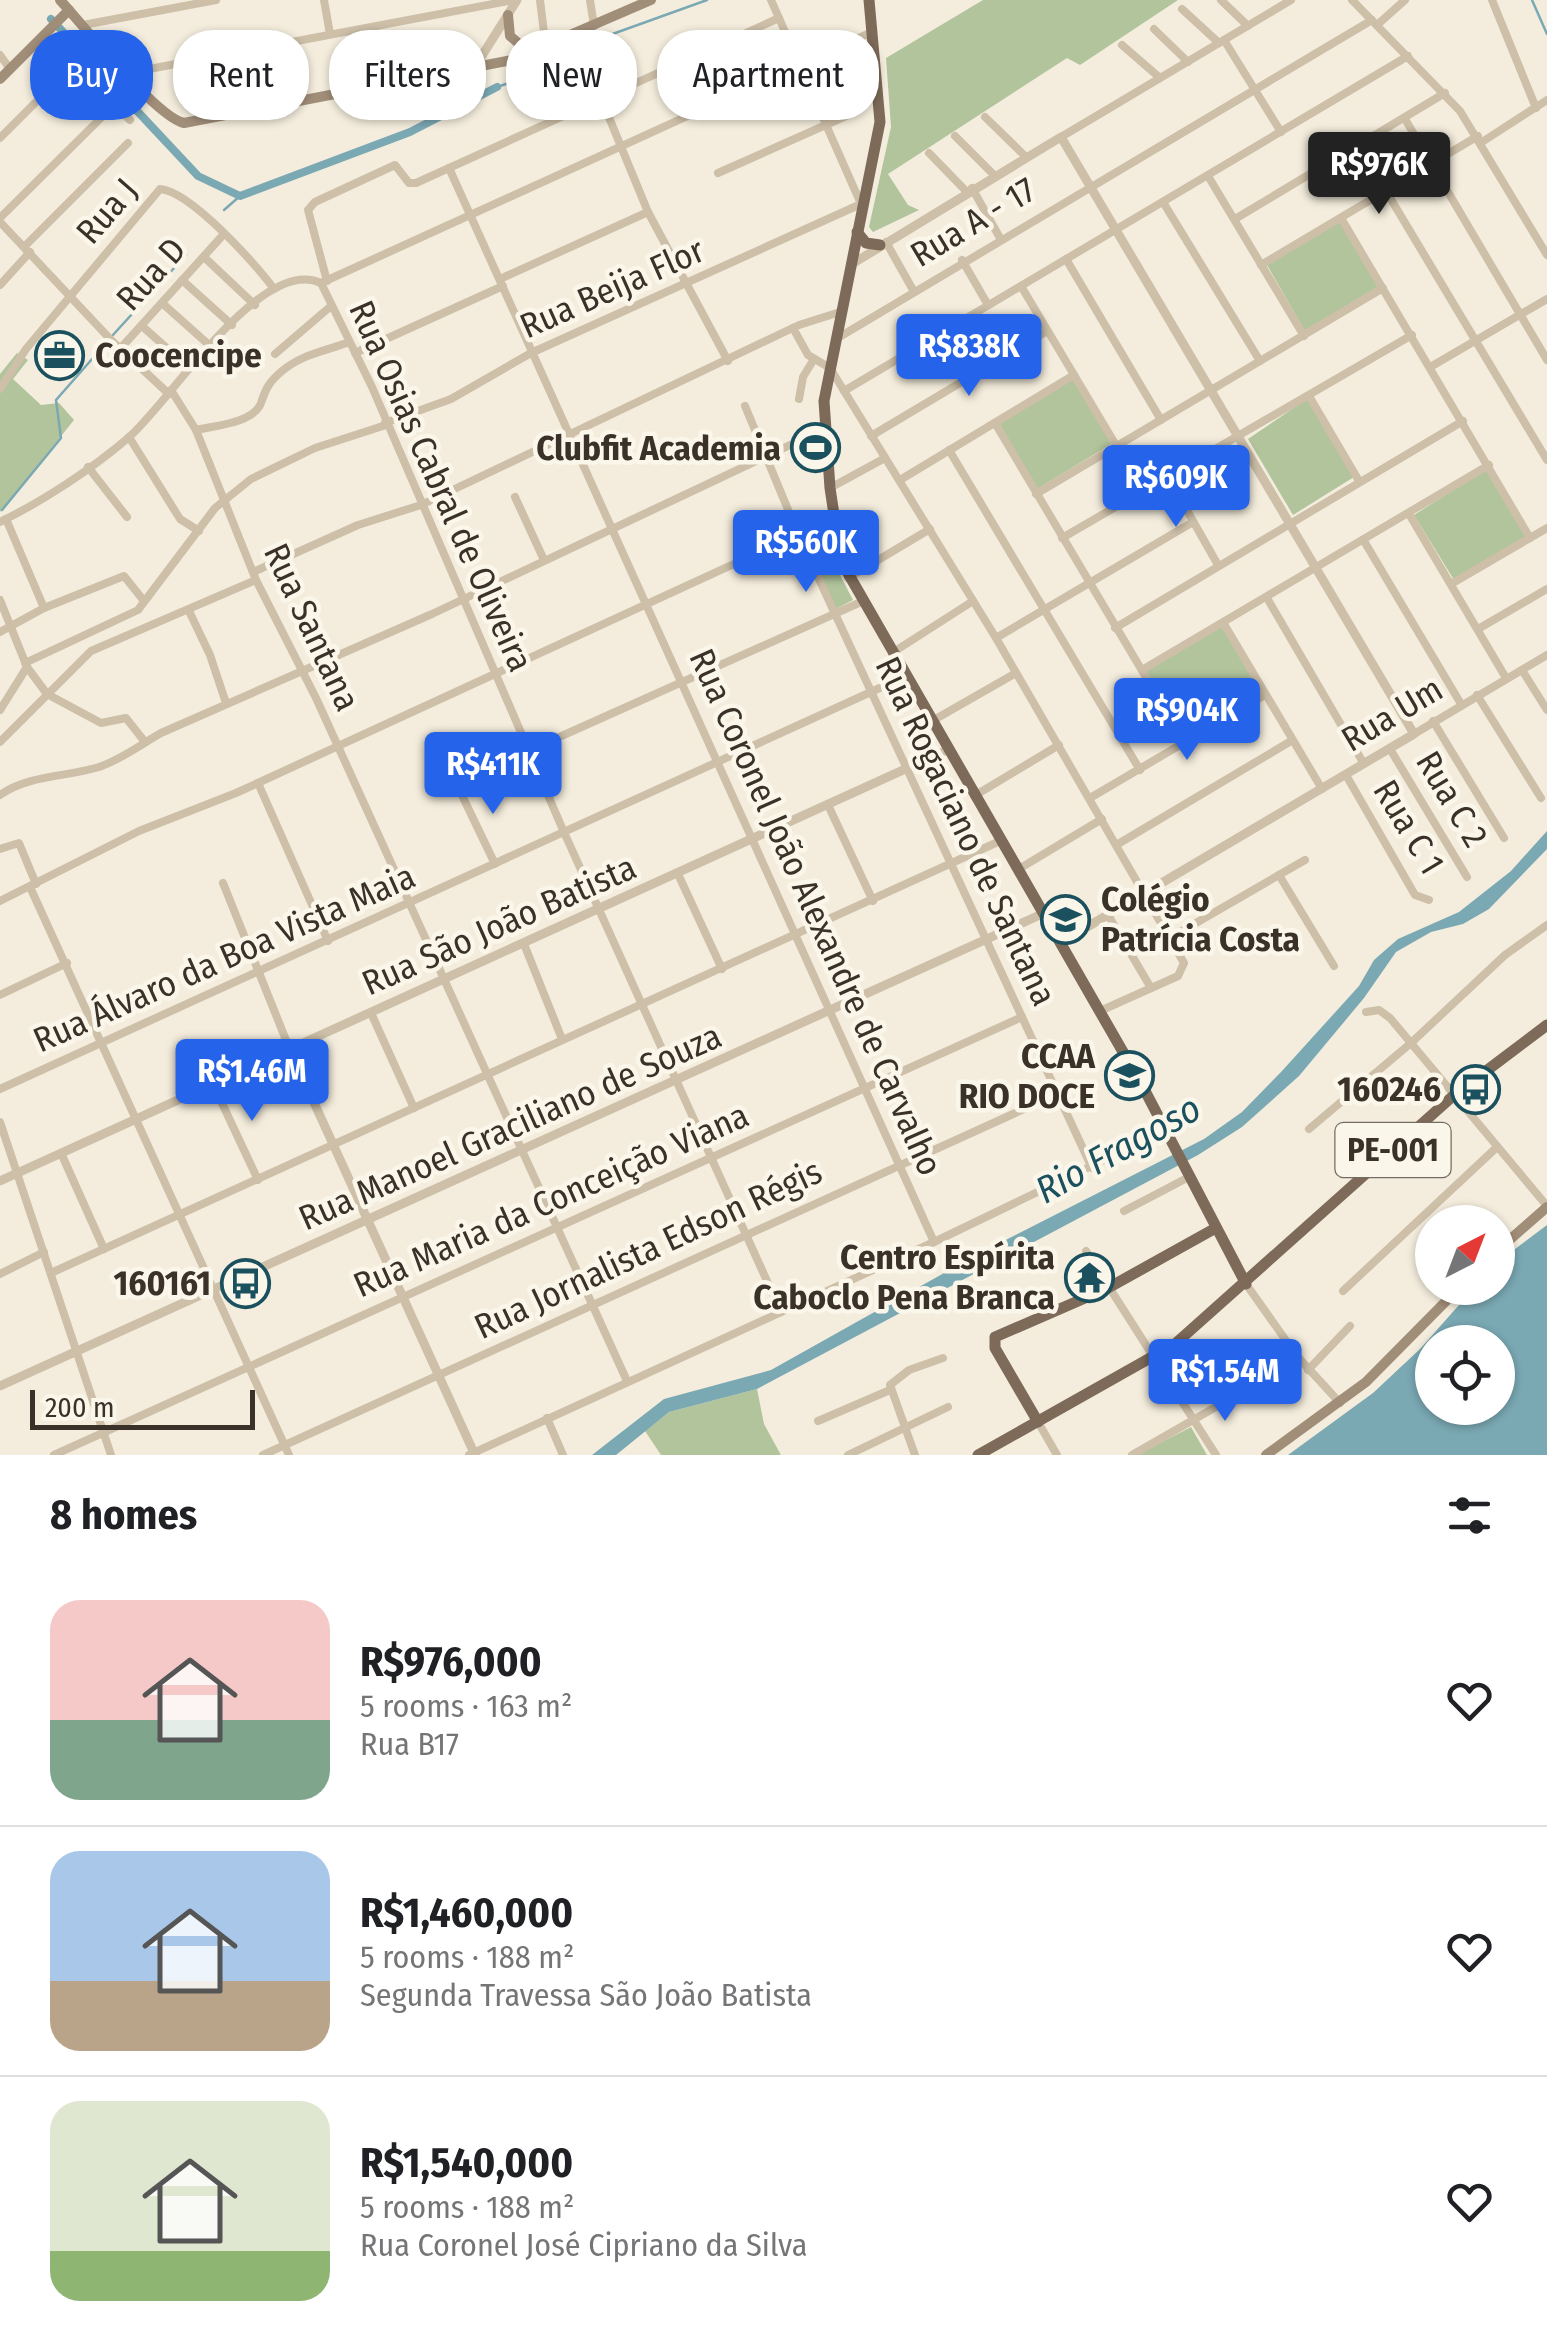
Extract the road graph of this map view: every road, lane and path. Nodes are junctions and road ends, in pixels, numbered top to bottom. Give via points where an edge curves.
1 (60, 0) edge
2 (216, 0) edge
3 (324, 0) edge
4 (516, 0) edge
5 (540, 0) edge
6 (590, 0) edge
7 (648, 0) edge
8 (771, 0) edge
9 (869, 0) edge
10 (1222, 0) edge
11 (1352, 0) edge
12 (1405, 0) edge
13 (1492, 0) edge
14 (1286, 1) edge
15 (1182, 9) dead end
16 (66, 13) junction
17 (508, 15) junction
18 (778, 18) junction
19 (1374, 22) junction
20 (83, 25) junction
21 (594, 26) junction
22 (1248, 26) junction
23 (1154, 29) dead end
24 (51, 30) edge
25 (88, 30) edge
26 (329, 30) edge
27 (352, 30) edge
28 (509, 30) edge
29 (544, 30) edge
30 (586, 30) edge
31 (783, 30) edge
32 (873, 30) edge
33 (329, 34) edge
34 (1222, 42) junction
35 (1122, 45) dead end
36 (30, 50) edge
37 (486, 50) edge
38 (0, 54) edge
39 (1408, 56) junction
40 (1188, 62) junction
41 (153, 68) edge
42 (10, 69) junction
43 (0, 78) edge
44 (1160, 78) junction
45 (637, 82) edge
46 (1254, 88) junction
47 (1445, 92) junction
48 (329, 96) edge
49 (153, 101) edge
50 (1543, 105) edge
51 (30, 108) edge
52 (879, 109) edge
53 (985, 118) dead end
54 (1405, 119) junction
55 (100, 120) edge
56 (554, 120) edge
57 (611, 120) edge
58 (684, 120) edge
59 (821, 120) edge
60 (837, 120) edge
61 (824, 126) junction
62 (1281, 132) junction
63 (955, 136) dead end
64 (0, 138) edge
65 (1060, 138) junction
66 (1480, 139) junction
67 (128, 143) dead end
68 (622, 148) junction
69 (928, 152) dead end
70 (1026, 157) junction
71 (1430, 164) junction
72 (449, 168) junction
73 (718, 173) dead end
74 (995, 176) junction
75 (1208, 176) junction
76 (1089, 186) junction
77 (970, 190) junction
78 (1386, 191) junction
79 (1163, 202) junction
80 (861, 204) junction
81 (648, 212) junction
82 (470, 218) junction
83 (1341, 218) junction
84 (1235, 219) junction
85 (1, 224) edge
86 (1115, 231) junction
87 (857, 232) junction
88 (223, 235) junction
89 (1000, 238) junction
90 (883, 244) junction
91 (28, 249) junction
92 (1547, 256) edge
93 (204, 257) junction
94 (1066, 259) junction
95 (962, 260) junction
96 (852, 264) junction
97 (1262, 265) junction
98 (182, 280) junction
99 (324, 282) junction
100 (501, 282) junction
101 (687, 285) junction
102 (0, 286) edge
103 (1021, 286) junction
104 (1383, 288) junction
105 (274, 289) junction
106 (913, 290) junction
107 (70, 296) junction
108 (1547, 299) edge
109 (162, 303) junction
110 (255, 305) junction
111 (988, 305) junction
112 (331, 306) junction
113 (840, 312) junction
114 (1520, 315) junction
115 (232, 325) junction
116 (142, 326) junction
117 (794, 328) junction
118 (1048, 330) junction
119 (1412, 335) junction
120 (1304, 336) junction
121 (836, 339) junction
122 (1476, 340) junction
123 (349, 342) junction
124 (208, 344) junction
125 (120, 349) junction
126 (355, 353) junction
127 (275, 354) dead end
128 (532, 354) junction
129 (814, 359) junction
130 (1547, 360) edge
131 (728, 361) junction
132 (1260, 362) junction
133 (1432, 366) junction
134 (188, 367) junction
135 (830, 368) junction
136 (1074, 375) junction
137 (0, 389) edge
138 (844, 390) junction
139 (1210, 390) junction
140 (170, 392) junction
141 (1309, 396) junction
142 (799, 399) dead end
143 (745, 406) dead end
144 (1161, 420) junction
145 (1463, 421) junction
146 (995, 423) junction
147 (386, 424) junction
148 (824, 429) junction
149 (196, 430) junction
150 (568, 433) junction
151 (871, 436) junction
152 (130, 437) junction
153 (1238, 438) junction
154 (1117, 446) junction
155 (949, 450) junction
156 (766, 456) junction
157 (885, 458) junction
158 (1547, 460) edge
159 (1490, 465) junction
160 (88, 466) junction
161 (1168, 477) junction
162 (900, 480) junction
163 (1359, 481) junction
164 (830, 488) junction
165 (1036, 494) junction
166 (515, 496) dead end
167 (225, 500) junction
168 (421, 505) junction
169 (1409, 514) junction
170 (127, 517) dead end
171 (834, 518) junction
172 (3, 520) edge
173 (1193, 522) junction
174 (1288, 523) junction
175 (615, 528) junction
176 (1547, 528) edge
177 (930, 529) junction
178 (199, 530) junction
179 (799, 536) junction
180 (1062, 538) junction
181 (1530, 538) junction
182 (1364, 541) junction
183 (544, 560) junction
184 (1218, 566) junction
185 (1315, 570) junction
186 (255, 576) junction
187 (848, 578) junction
188 (1088, 583) junction
189 (1451, 584) junction
190 (1547, 589) edge
191 (464, 598) junction
192 (1267, 598) junction
193 (0, 600) edge
194 (973, 601) junction
195 (861, 602) junction
196 (141, 605) junction
197 (646, 605) junction
198 (44, 608) junction
199 (1044, 610) junction
200 (189, 611) junction
201 (836, 615) junction
202 (1224, 624) junction
203 (10, 628) junction
204 (1115, 628) junction
205 (1478, 630) junction
206 (146, 631) junction
207 (0, 632) edge
208 (996, 638) junction
209 (892, 653) junction
210 (1547, 655) edge
211 (29, 663) junction
212 (1142, 670) junction
213 (1522, 670) junction
214 (300, 672) junction
215 (1016, 673) junction
216 (494, 675) junction
217 (906, 676) junction
218 (1506, 678) junction
219 (680, 682) junction
220 (871, 692) junction
221 (46, 694) junction
222 (1478, 695) junction
223 (1265, 696) junction
224 (226, 703) junction
225 (1461, 704) junction
226 (0, 710) edge
227 (1547, 710) edge
228 (932, 721) junction
229 (1434, 721) junction
230 (1414, 734) junction
231 (1291, 741) junction
232 (0, 742) edge
233 (145, 742) junction
234 (1185, 743) junction
235 (338, 746) junction
236 (1059, 746) junction
237 (1390, 749) junction
238 (947, 750) junction
239 (528, 751) junction
240 (716, 760) junction
241 (1364, 764) junction
242 (907, 768) junction
243 (1140, 770) junction
244 (1346, 775) junction
245 (258, 783) junction
246 (458, 787) dead end
247 (1322, 789) junction
248 (0, 795) edge
249 (974, 796) junction
250 (1090, 798) junction
251 (1541, 798) dead end
252 (828, 804) junction
253 (1102, 819) junction
254 (562, 830) junction
255 (1504, 838) dead end
256 (752, 840) junction
257 (1000, 841) junction
258 (1118, 844) junction
259 (0, 850) edge
260 (1305, 860) dead end
261 (495, 864) junction
262 (952, 865) junction
263 (1016, 870) junction
264 (678, 874) junction
265 (1279, 876) junction
266 (1467, 877) dead end
267 (223, 883) dead end
268 (33, 885) junction
269 (1145, 893) junction
270 (0, 900) edge
271 (1429, 900) dead end
272 (873, 901) junction
273 (412, 904) junction
274 (600, 909) junction
275 (1042, 914) junction
276 (1108, 914) junction
277 (1547, 925) edge
278 (797, 936) junction
279 (1170, 938) junction
280 (986, 940) junction
281 (328, 942) junction
282 (1060, 943) junction
283 (524, 944) junction
284 (67, 963) junction
285 (1334, 966) dead end
286 (722, 969) junction
287 (256, 973) junction
288 (444, 979) junction
289 (1150, 988) junction
290 (0, 994) edge
291 (641, 1004) junction
292 (831, 1011) junction
293 (1100, 1012) junction
294 (1366, 1012) dead end
295 (371, 1013) junction
296 (1022, 1016) junction
297 (1547, 1025) edge
298 (562, 1039) junction
299 (103, 1042) junction
300 (1411, 1044) junction
301 (290, 1050) junction
302 (488, 1074) junction
303 (677, 1082) junction
304 (213, 1084) junction
305 (866, 1087) junction
306 (0, 1089) edge
307 (1057, 1094) junction
308 (1453, 1096) junction
309 (414, 1108) junction
310 (138, 1119) junction
311 (0, 1122) edge
312 (1309, 1129) dead end
313 (1166, 1130) junction
314 (333, 1146) junction
315 (1496, 1148) junction
316 (523, 1152) junction
317 (61, 1154) junction
318 (711, 1156) junction
319 (900, 1164) junction
320 (1092, 1168) junction
321 (18, 1173) junction
322 (1187, 1174) junction
323 (0, 1180) edge
324 (258, 1180) junction
325 (1547, 1206) edge
326 (1124, 1211) dead end
327 (179, 1215) junction
328 (369, 1222) junction
329 (558, 1229) junction
330 (1214, 1229) junction
331 (748, 1234) junction
332 (1515, 1235) edge
333 (934, 1242) junction
334 (104, 1249) junction
335 (1086, 1250) dead end
336 (44, 1252) junction
337 (51, 1273) junction
338 (0, 1274) edge
339 (1246, 1284) junction
340 (1108, 1288) junction
341 (1344, 1291) dead end
342 (214, 1292) junction
343 (403, 1298) junction
344 (592, 1305) junction
345 (1444, 1305) edge
346 (781, 1312) junction
347 (1350, 1326) dead end
348 (1292, 1349) junction
349 (78, 1352) junction
350 (943, 1358) dead end
351 (1152, 1361) junction
352 (249, 1368) junction
353 (1308, 1370) junction
354 (438, 1376) junction
355 (627, 1381) junction
356 (1, 1383) edge
357 (890, 1390) junction
358 (1340, 1403) junction
359 (948, 1407) dead end
360 (547, 1418) junction
361 (818, 1421) dead end
362 (1038, 1422) junction
363 (1194, 1422) junction
364 (904, 1428) junction
365 (104, 1434) junction
366 (285, 1445) junction
367 (472, 1454) edge
368 (54, 1455) edge
369 (112, 1455) edge
370 (263, 1455) edge
371 (289, 1455) edge
372 (563, 1455) edge
373 (848, 1455) edge
374 (915, 1455) edge
375 (978, 1455) edge
376 (1057, 1455) edge
377 (1132, 1455) edge
378 (1216, 1455) edge
379 (1266, 1455) edge

1 - 16 main road
2 - 20 street
3 - 26 street
4 - 17 street
4 - 27 street
5 - 29 street
6 - 21 street
7 - 21 main road
8 - 18 street
9 - 32 main road
10 - 22 street
11 - 19 street
12 - 19 street, Rua A - 17
13 - 50 street
14 - 22 street
15 - 34 street
16 - 20 main road
16 - 24 main road
17 - 28 main road
17 - 37 street
18 - 31 street
18 - 45 street
19 - 39 street
19 - 46 street, Rua A - 17
20 - 25 main road
21 - 30 main road
22 - 34 street
23 - 40 street
33 - 41 street
34 - 40 street
34 - 46 street
35 - 44 street
36 - 42 main road
38 - 42 street
39 - 47 street
39 - 62 street
40 - 44 street
42 - 43 main road
44 - 65 street
46 - 62 street
46 - 76 street, Rua A - 17
47 - 54 street
47 - 66 street
48 - 49 main road via 184,123
50 - 66 street
51 - 64 street
52 - 80 main road
53 - 70 street
54 - 71 street
54 - 84 street
55 - 85 street
56 - 72 street
57 - 68 street
58 - 68 street
59 - 61 street
60 - 61 street
61 - 73 street
61 - 80 street
62 - 75 street
63 - 74 street
65 - 70 street
65 - 76 street
66 - 71 street
66 - 92 street
67 - 91 street
68 - 81 street
68 - 82 street
69 - 77 street
70 - 74 street
71 - 78 street
71 - 114 street
72 - 82 street, Rua Coronel João Alexandre de Carvalho
72 - 99 street, Rua Osias Cabral de Oliveira via 412,184 396,164 311,205
74 - 77 street
75 - 79 street
75 - 84 street
76 - 86 street
76 - 89 street, Rua A - 17
77 - 89 street
77 - 90 street
78 - 83 street
78 - 122 street
79 - 86 street
79 - 132 street
80 - 87 main road
80 - 101 street, Rua Beija Flor
81 - 100 street
81 - 101 street
82 - 99 street
82 - 100 street, Rua Coronel João Alexandre de Carvalho
83 - 97 street
83 - 104 street
84 - 97 street
85 - 91 street, Rua Santana
86 - 94 street
86 - 139 street
87 - 90 main road via 866,243
87 - 96 main road
88 - 93 street, Rua D
88 - 105 street, Rua J
88 - 107 street, Rua J via 179,196 160,189
89 - 95 street, Rua A - 17
90 - 96 street
90 - 106 street
91 - 102 street
91 - 107 street, Rua Santana
93 - 98 street, Rua D
93 - 110 street
94 - 103 street
94 - 144 street
95 - 106 street, Rua A - 17
95 - 111 street
96 - 113 main road
97 - 120 street
98 - 109 street, Rua D
98 - 115 street
99 - 105 street via 299,279
99 - 112 street, Rua Osias Cabral de Oliveira
100 - 126 street
100 - 128 street, Rua Coronel João Alexandre de Carvalho
101 - 128 street, Rua Beija Flor
101 - 131 street
103 - 111 street
103 - 118 street
104 - 119 street
104 - 120 street
105 - 110 street
106 - 121 street, Rua A - 17
107 - 125 street, Rua Santana
107 - 137 street, Rua J
108 - 114 street
109 - 116 street, Rua D
109 - 124 street
110 - 115 street
111 - 138 street
112 - 123 street, Rua Osias Cabral de Oliveira
112 - 127 street
113 - 117 street
113 - 121 main road
114 - 122 street
114 - 130 street
115 - 124 street
116 - 125 street, Rua D
116 - 134 street
117 - 129 street
117 - 131 street
118 - 136 street
118 - 151 street
119 - 133 street
119 - 141 street
120 - 132 street
121 - 135 main road
122 - 133 street
122 - 158 street
123 - 126 street, Rua Osias Cabral de Oliveira
123 - 149 street via 283,370 250,415
124 - 134 street
125 - 140 street, Rua Santana
126 - 147 street, Rua Osias Cabral de Oliveira
128 - 147 street, Rua Beija Flor
128 - 150 street, Rua Coronel João Alexandre de Carvalho
129 - 135 street
129 - 142 street
131 - 150 street
132 - 139 street
133 - 145 street
134 - 140 street
135 - 138 street
135 - 148 main road
136 - 146 street
136 - 154 street
138 - 151 street
139 - 144 street
139 - 153 street
140 - 149 street, Rua Santana
140 - 152 street
141 - 153 street
141 - 163 street
143 - 156 street, Rua Rogaciano de Santana
144 - 154 street
145 - 159 street
145 - 163 street
146 - 155 street
146 - 165 street
147 - 167 street, Rua Beija Flor via 296,456
147 - 168 street, Rua Osias Cabral de Oliveira
148 - 156 street
148 - 164 main road
149 - 167 street, Rua Santana
150 - 168 street
150 - 175 street, Rua Coronel João Alexandre de Carvalho
151 - 157 street
152 - 160 street
152 - 178 street via 180,519
153 - 161 street
153 - 174 street
154 - 165 street
155 - 162 street
155 - 199 street
156 - 175 street
156 - 179 street, Rua Rogaciano de Santana
157 - 162 street
157 - 164 street
159 - 169 street
159 - 181 street
160 - 170 street
160 - 172 street
161 - 173 street
161 - 180 street
162 - 177 street
163 - 174 street
164 - 171 main road
165 - 180 street
166 - 183 street
167 - 178 street, Rua Beija Flor
167 - 186 street, Rua Santana
168 - 186 street via 358,525
168 - 191 street, Rua Osias Cabral de Oliveira
169 - 182 street
169 - 189 street
171 - 179 street
171 - 187 main road
172 - 198 street
173 - 184 street
173 - 188 street
174 - 184 street
174 - 185 street
175 - 183 street
175 - 197 street, Rua Coronel João Alexandre de Carvalho
176 - 181 street
177 - 187 street
177 - 194 street
178 - 196 street, Rua Beija Flor
179 - 197 street
179 - 201 street, Rua Rogaciano de Santana
180 - 188 street
181 - 189 street
182 - 185 street
182 - 225 street
183 - 191 street
184 - 204 street
185 - 192 street
185 - 230 street
186 - 200 street
186 - 214 street, Rua Santana
187 - 195 main road
188 - 199 street
188 - 204 street
189 - 205 street
190 - 205 street
191 - 214 street
191 - 216 street, Rua Osias Cabral de Oliveira
192 - 202 street
192 - 241 street
193 - 203 street
194 - 208 street
194 - 209 street
195 - 201 street
195 - 209 main road
196 - 198 street via 124,576
196 - 206 street
196 - 211 street, Rua Beija Flor
197 - 216 street
197 - 219 street, Rua Coronel João Alexandre de Carvalho
198 - 203 street
199 - 208 street
199 - 243 street
200 - 206 street
200 - 224 street
201 - 219 street
201 - 220 street, Rua Rogaciano de Santana
202 - 212 street
202 - 223 street
203 - 207 street
203 - 211 street
204 - 212 street
205 - 218 street
206 - 221 street via 90,651
208 - 215 street
209 - 217 main road
210 - 213 street, Rua Um
211 - 221 street
211 - 226 street
212 - 234 street
213 - 218 street, Rua Um
213 - 227 street
214 - 224 street
214 - 235 street, Rua Santana
215 - 228 street
215 - 236 street
216 - 235 street
216 - 239 street, Rua Osias Cabral de Oliveira
217 - 220 street, Rua Álvaro da Boa Vista Maia
217 - 228 main road
218 - 222 street, Rua Um
219 - 239 street
219 - 240 street, Rua Coronel João Alexandre de Carvalho
220 - 240 street, Rua Álvaro da Boa Vista Maia
220 - 242 street, Rua Rogaciano de Santana
221 - 232 street
221 - 233 street via 101,723 126,718
222 - 225 street, Rua Um
222 - 251 street
223 - 231 street
223 - 234 street
224 - 233 street
225 - 229 street, Rua Um
228 - 238 main road
229 - 230 street, Rua Um
229 - 255 street
230 - 237 street, Rua Um
231 - 247 street
231 - 258 street
233 - 248 street via 99,767 20,784
234 - 243 street
235 - 245 street
235 - 273 street, Rua Santana
236 - 249 street
236 - 250 street
237 - 241 street, Rua Um
237 - 266 street, Rua C 2
238 - 242 street, Rua São João Batista
238 - 249 main road
239 - 254 street, Rua Osias Cabral de Oliveira
240 - 254 street, Rua Álvaro da Boa Vista Maia
240 - 256 street, Rua Coronel João Alexandre de Carvalho
241 - 244 street, Rua Um
242 - 252 street, Rua São João Batista
242 - 262 street, Rua Rogaciano de Santana
243 - 250 street
244 - 247 street, Rua Um
244 - 271 street, Rua C 1 via 1416,894
245 - 268 street via 138,831
245 - 281 street
246 - 261 street
247 - 269 street, Rua Um
249 - 257 main road
250 - 253 street
252 - 256 street, Rua São João Batista
252 - 272 street
253 - 258 street
253 - 263 street
254 - 261 street, Rua Álvaro da Boa Vista Maia
254 - 274 street, Rua Osias Cabral de Oliveira
256 - 264 street, Rua São João Batista
256 - 278 street, Rua Coronel João Alexandre de Carvalho
257 - 262 street
257 - 263 main road
258 - 269 street
259 - 268 street via 19,843
260 - 265 street
261 - 273 street, Rua Álvaro da Boa Vista Maia
262 - 272 street
262 - 280 street, Rua Rogaciano de Santana
263 - 275 main road
264 - 274 street, Rua São João Batista
264 - 286 street
265 - 279 street
265 - 285 street
267 - 287 street
268 - 270 street
268 - 284 street
269 - 276 street, Rua Um
269 - 279 street
272 - 278 street
273 - 281 street, Rua Álvaro da Boa Vista Maia
273 - 288 street, Rua Santana
274 - 283 street, Rua São João Batista
274 - 291 street, Rua Osias Cabral de Oliveira
275 - 280 street, Rua Manoel Graciliano de Souza
275 - 282 main road
276 - 282 street, Rua Um
276 - 289 street
277 - 300 street via 1505,955
278 - 286 street
278 - 292 street, Rua Coronel João Alexandre de Carvalho
279 - 289 street via 1184,963 1178,976
280 - 292 street, Rua Manoel Graciliano de Souza
280 - 296 street, Rua Rogaciano de Santana
281 - 287 street, Rua Álvaro da Boa Vista Maia
282 - 293 main road
283 - 288 street, Rua São João Batista
283 - 298 street
284 - 290 street
284 - 299 street
286 - 291 street
287 - 299 street, Rua Álvaro da Boa Vista Maia
287 - 301 street
288 - 295 street, Rua São João Batista
288 - 302 street, Rua Santana
289 - 293 street
291 - 298 street
291 - 303 street, Rua Osias Cabral de Oliveira
292 - 303 street, Rua Manoel Graciliano de Souza
292 - 305 street, Rua Coronel João Alexandre de Carvalho
293 - 313 main road
294 - 300 street via 1385,1013
295 - 301 street, Rua São João Batista
295 - 309 street
296 - 305 street, Rua Maria da Conceição Viana
296 - 307 street, Rua Rogaciano de Santana
297 - 308 main road, PE-001
298 - 302 street
299 - 306 street, Rua Álvaro da Boa Vista Maia
299 - 310 street
300 - 308 street
300 - 312 street
301 - 304 street, Rua São João Batista
301 - 314 street
302 - 309 street
302 - 316 street, Rua Santana
303 - 316 street, Rua Manoel Graciliano de Souza
303 - 318 street, Rua Osias Cabral de Oliveira
304 - 310 street, Rua São João Batista
304 - 324 street
305 - 318 street, Rua Maria da Conceição Viana
305 - 319 street, Rua Coronel João Alexandre de Carvalho
307 - 319 street, Rua Jornalista Edson Régis
307 - 320 street, Rua Rogaciano de Santana
308 - 315 street
308 - 339 main road, PE-001
309 - 314 street
310 - 317 street, Rua São João Batista
310 - 327 street
311 - 321 street
313 - 320 street
313 - 322 main road
314 - 324 street
314 - 328 street
315 - 325 street
315 - 341 street
316 - 328 street, Rua Manoel Graciliano de Souza
316 - 329 street, Rua Santana
317 - 321 street, Rua São João Batista
317 - 334 street
318 - 329 street, Rua Maria da Conceição Viana
318 - 331 street, Rua Osias Cabral de Oliveira
319 - 331 street, Rua Jornalista Edson Régis
319 - 333 street, Rua Coronel João Alexandre de Carvalho
320 - 333 street
321 - 323 street, Rua São João Batista
321 - 336 street
322 - 326 street
322 - 330 main road
324 - 327 street
325 - 332 main road
327 - 334 street
327 - 342 street
328 - 342 street, Rua Manoel Graciliano de Souza
328 - 343 street
329 - 343 street, Rua Maria da Conceição Viana
329 - 344 street, Rua Santana
330 - 339 main road
330 - 340 main road
331 - 344 street, Rua Jornalista Edson Régis
331 - 346 street, Rua Osias Cabral de Oliveira
333 - 346 street
334 - 337 street
335 - 340 street
336 - 337 street
336 - 338 street
337 - 349 street
339 - 348 street
339 - 351 main road, PE-001
340 - 351 street
340 - 362 main road via 1010,1328 993,1342
342 - 349 street, Rua Manoel Graciliano de Souza
342 - 352 street
343 - 352 street, Rua Maria da Conceição Viana
343 - 354 street
344 - 354 street, Rua Jornalista Edson Régis
344 - 355 street, Rua Santana
345 - 358 main road
346 - 355 street
347 - 353 street
348 - 353 street
348 - 363 street
349 - 356 street, Rua Manoel Graciliano de Souza
349 - 365 street
350 - 357 street via 896,1378
351 - 362 main road, PE-001
351 - 363 street
352 - 365 street, Rua Maria da Conceição Viana
352 - 366 street
353 - 358 street
354 - 366 street, Rua Jornalista Edson Régis
354 - 367 street
355 - 360 street
357 - 361 street
357 - 364 street
358 - 379 main road
359 - 364 street
360 - 367 street
360 - 372 street
362 - 375 main road, PE-001
362 - 376 street
363 - 377 street
363 - 378 street
364 - 373 street
364 - 374 street
365 - 368 street, Rua Maria da Conceição Viana
365 - 369 street
366 - 370 street, Rua Jornalista Edson Régis
366 - 371 street

